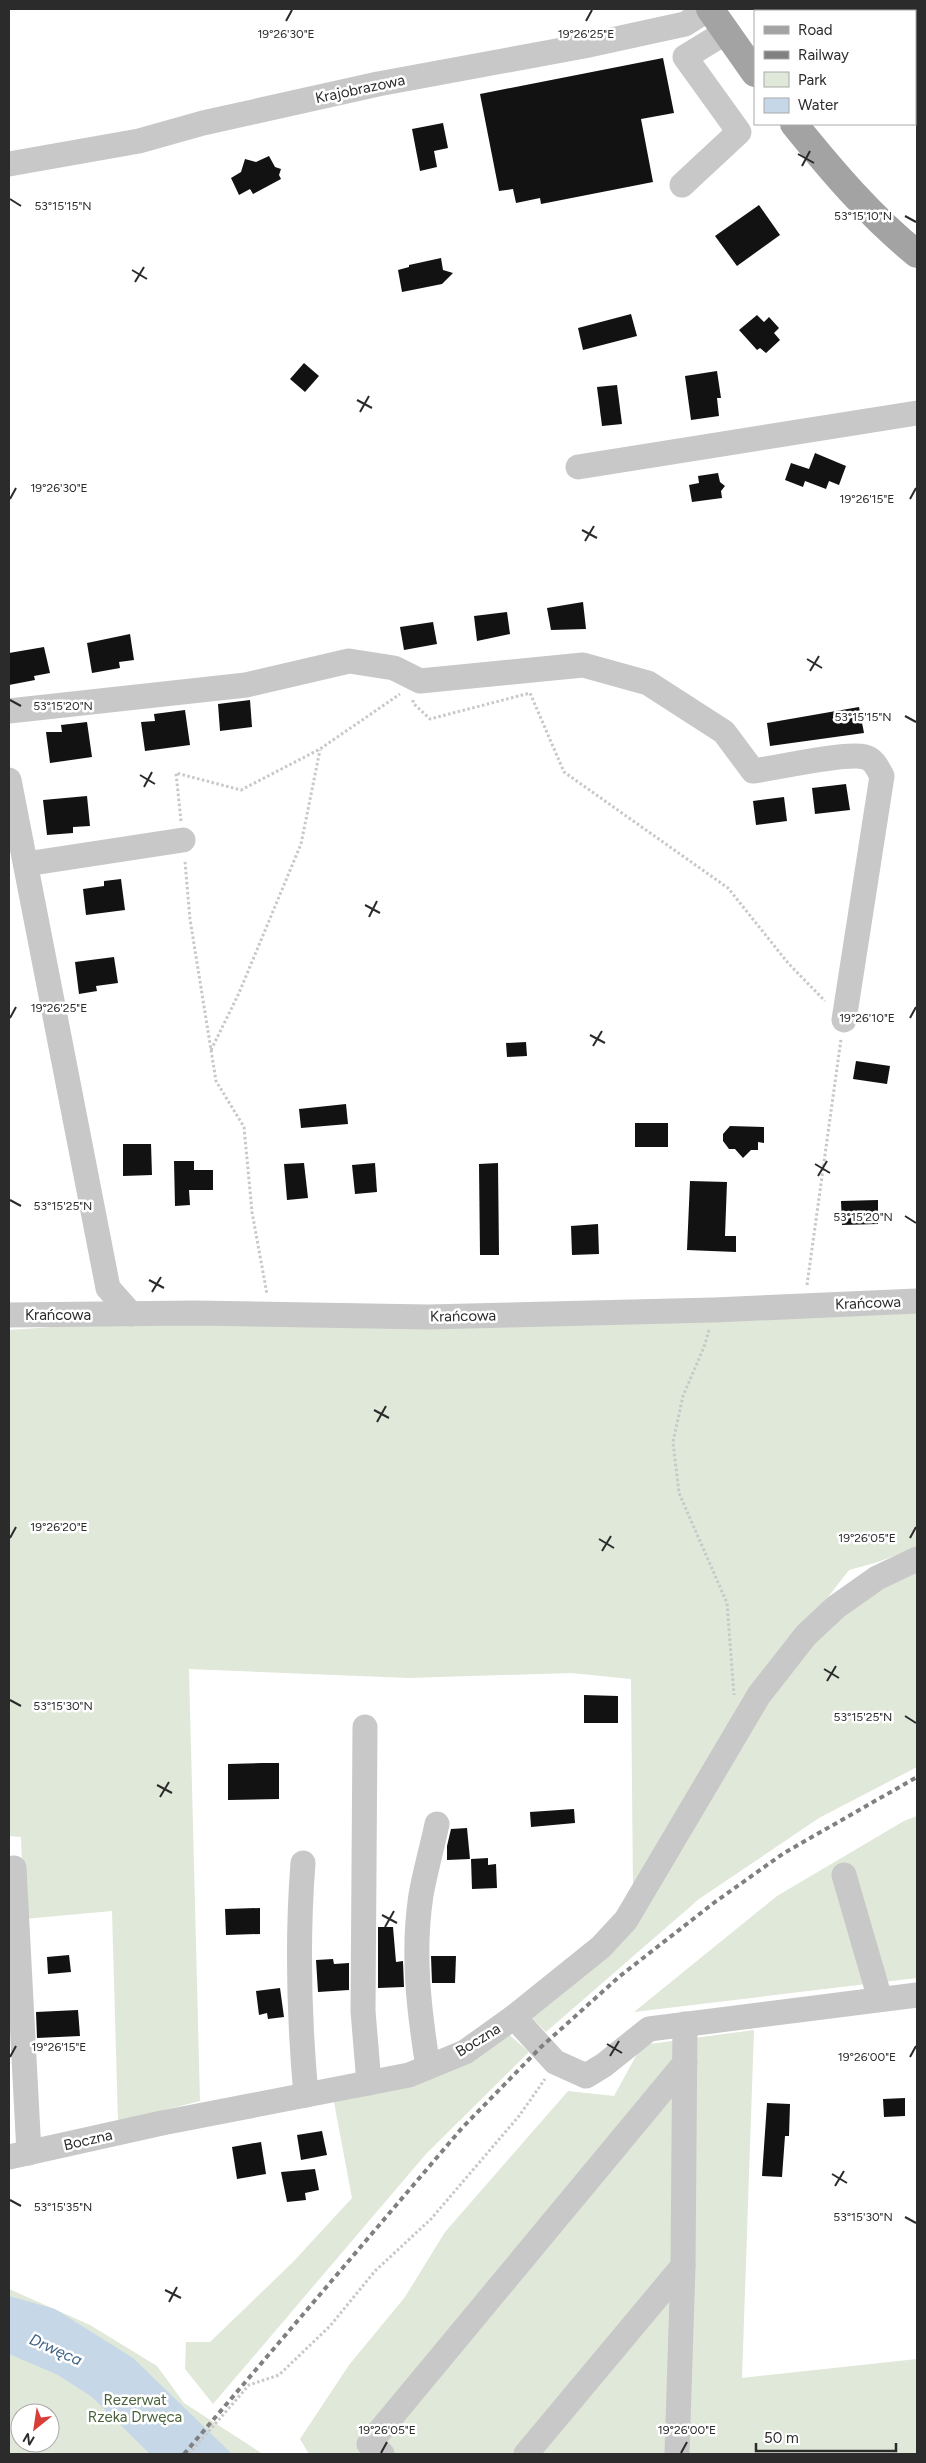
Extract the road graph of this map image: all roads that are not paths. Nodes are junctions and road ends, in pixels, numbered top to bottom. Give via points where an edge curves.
1 (709, 9) edge
2 (726, 32) junction
3 (754, 72) edge
4 (795, 125) edge
5 (9, 164) edge
6 (682, 185) dead end
7 (917, 254) edge
8 (917, 413) edge
9 (578, 467) dead end
10 (9, 711) edge
11 (9, 780) edge
12 (182, 840) road end
13 (26, 864) junction
14 (844, 1020) road end
15 (917, 1301) edge
16 (131, 1314) junction
17 (9, 1315) edge
18 (917, 1559) edge
19 (365, 1727) dead end
20 (437, 1824) dead end
21 (303, 1863) dead end
22 (14, 1868) dead end
23 (844, 1875) dead end
24 (917, 1995) edge
25 (880, 1999) junction
26 (514, 2017) junction
27 (685, 2024) junction
28 (685, 2063) junction
29 (428, 2067) junction
30 (369, 2083) junction
31 (306, 2095) junction
32 (19, 2155) edge
33 (683, 2266) junction
34 (382, 2454) edge
35 (526, 2454) edge
36 (677, 2454) edge

1 - 2 main road
1 - 5 street, Krajobrazowa via 684,24 657,30 378,84 138,141
2 - 3 main road
2 - 6 street via 685,57 739,132
4 - 7 main road via 843,184
8 - 9 street
10 - 14 street via 246,685 349,661 394,668 420,681 583,666 648,683 724,732 753,771 849,756 866,757 882,776
11 - 13 street
12 - 13 street
13 - 16 street via 108,1288
15 - 16 street, Krańcowa via 428,1317
16 - 17 street, Krańcowa
18 - 26 street via 877,1578 836,1607 806,1635 759,1696 626,1920 601,1947
19 - 30 street via 364,2011
20 - 29 street via 421,1895 416,1945 419,2009
21 - 31 street via 299,2015
22 - 32 street
23 - 25 street
24 - 25 street, Boczna
25 - 27 street, Boczna
26 - 27 street, Boczna via 555,2062 586,2076 649,2029
26 - 29 street, Boczna via 465,2052
27 - 28 street
28 - 33 street
28 - 34 street via 368,2444
29 - 30 street, Boczna via 409,2075
30 - 31 street, Boczna
31 - 32 street, Boczna
33 - 35 street
33 - 36 street

